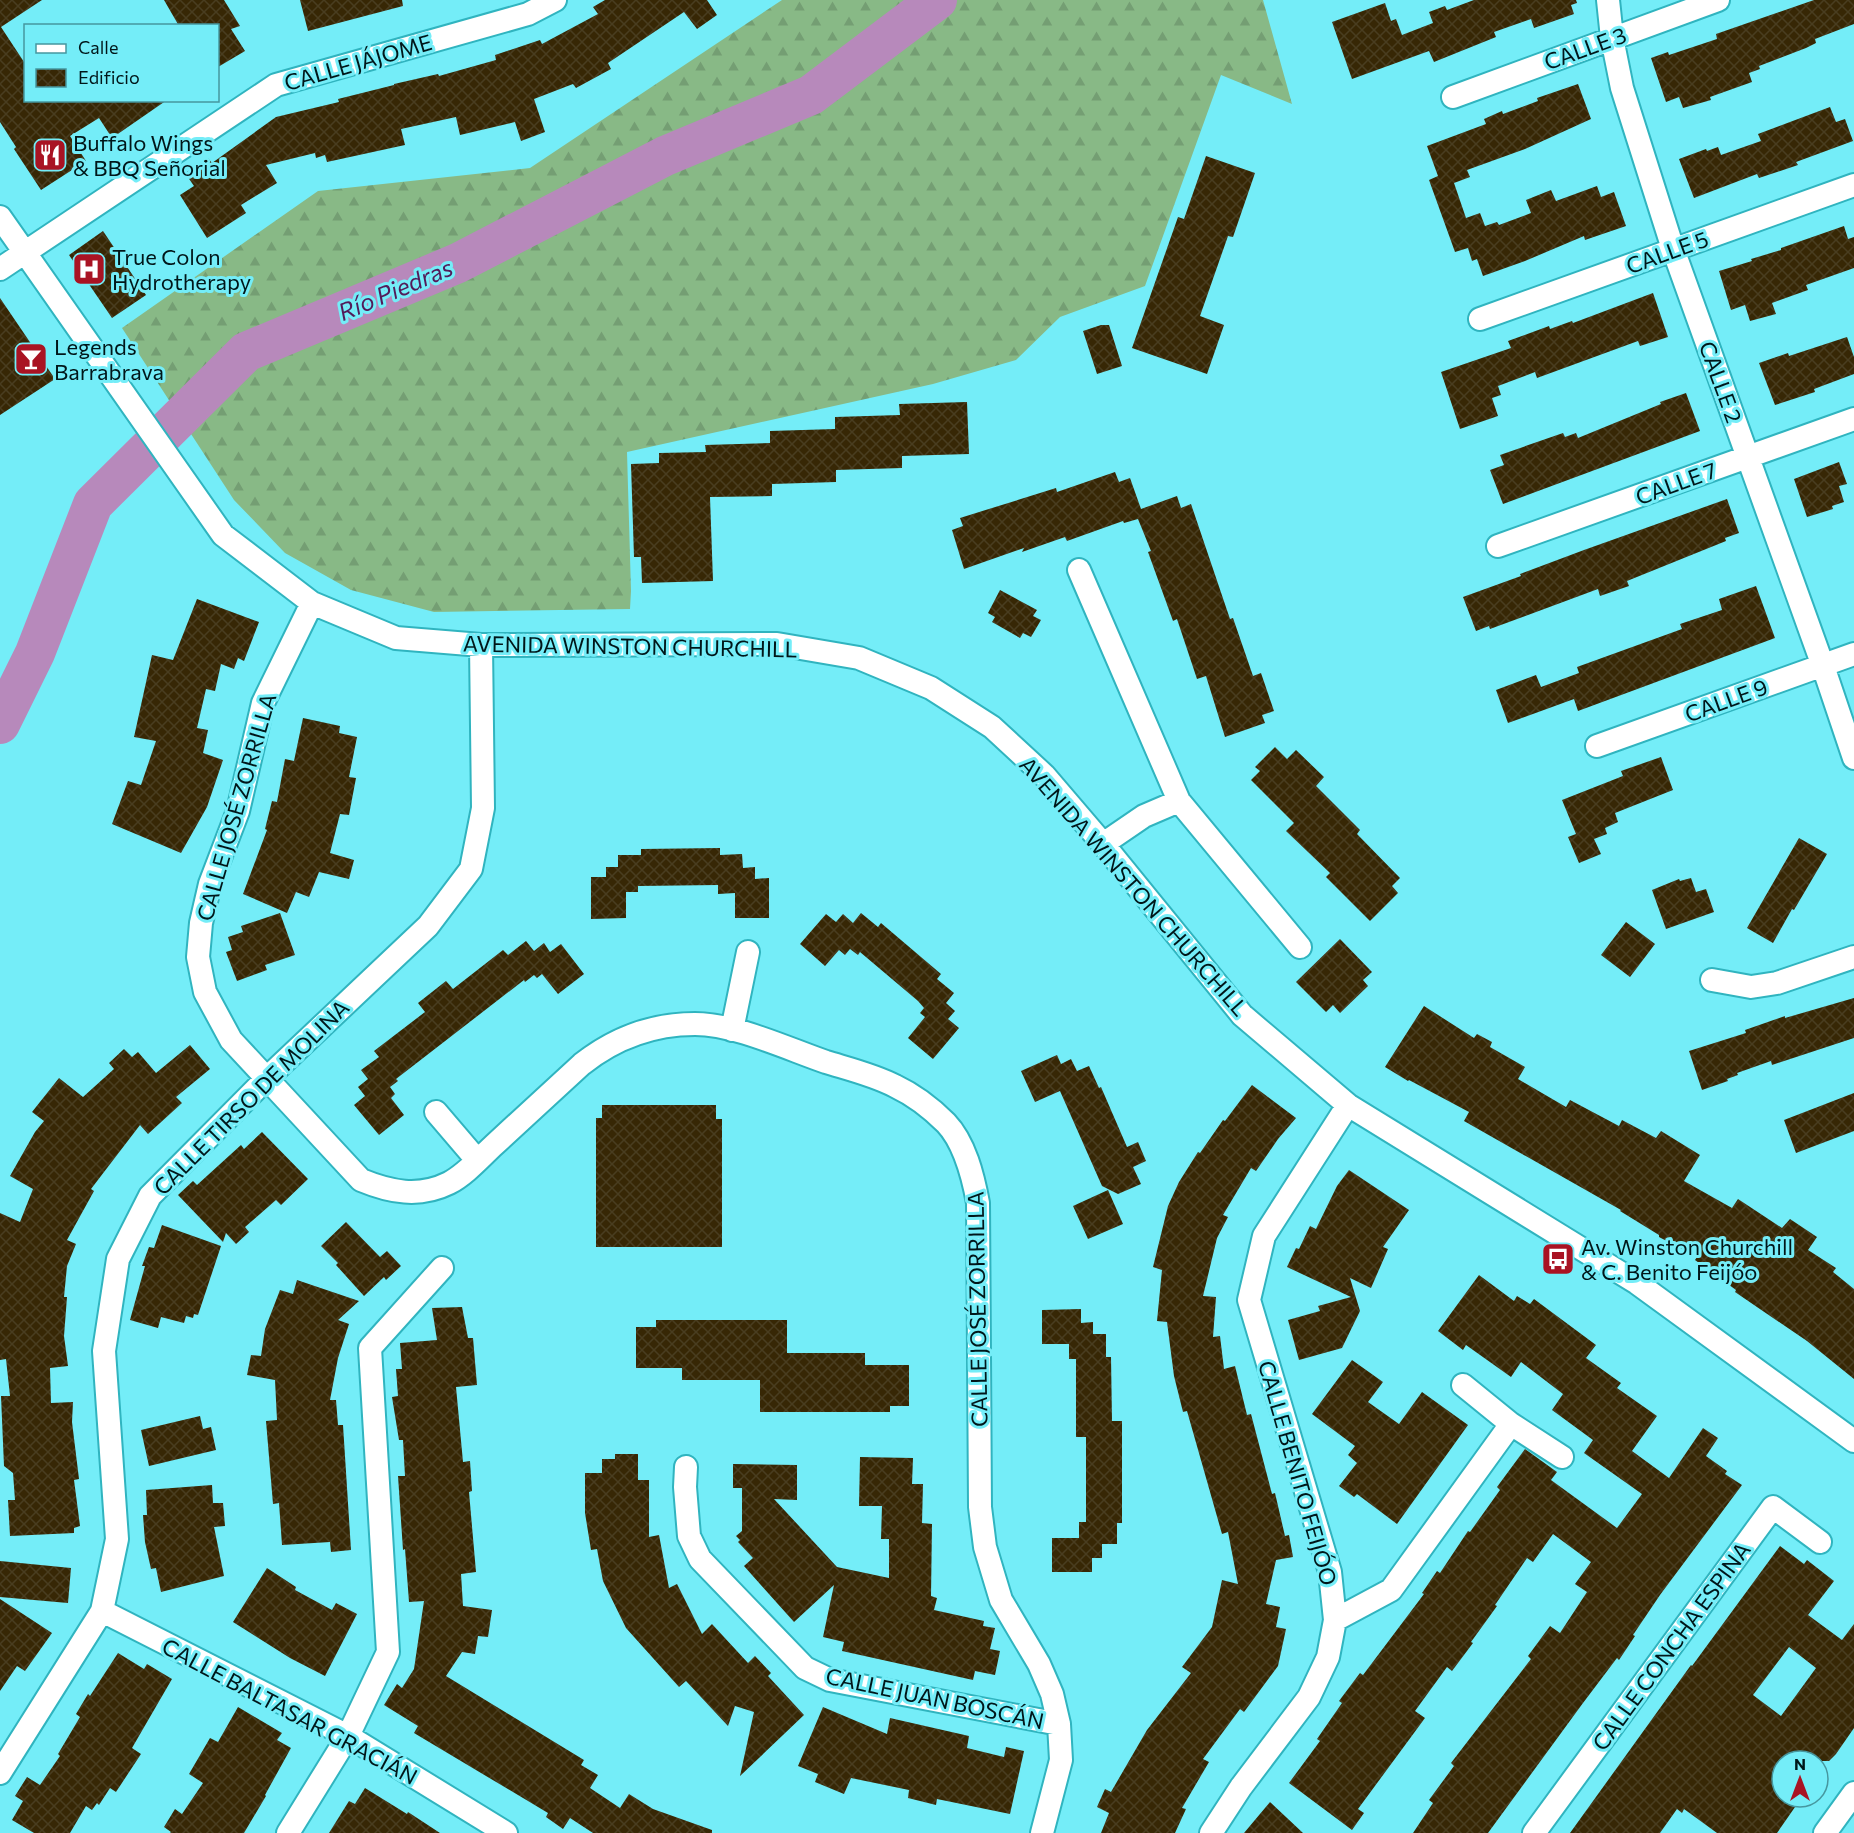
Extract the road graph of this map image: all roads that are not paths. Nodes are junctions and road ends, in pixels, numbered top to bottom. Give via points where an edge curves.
1 (555, 0) edge
2 (1608, 0) edge
3 (1718, 0) edge
4 (1612, 38) junction
5 (1453, 97) dead end
6 (1854, 185) edge
7 (0, 217) edge
8 (1672, 249) junction
9 (24, 251) junction
10 (0, 269) edge
11 (1480, 318) dead end
12 (1854, 420) edge
13 (1748, 457) junction
14 (1498, 546) dead end
15 (1079, 570) dead end
16 (312, 603) junction
17 (481, 645) junction
18 (1854, 654) edge
19 (1823, 666) junction
20 (1597, 746) dead end
21 (1854, 758) edge
22 (1179, 801) junction
23 (1103, 844) junction
24 (1300, 947) dead end
25 (747, 951) dead end
26 (1854, 957) edge
27 (1712, 980) dead end
28 (732, 1030) junction
29 (267, 1078) junction
30 (1348, 1105) junction
31 (436, 1112) dead end
32 (477, 1161) junction
33 (442, 1268) dead end
34 (1463, 1385) dead end
35 (1511, 1424) junction
36 (1854, 1441) edge
37 (1562, 1457) dead end
38 (686, 1467) dead end
39 (1820, 1542) dead end
40 (102, 1611) junction
41 (1335, 1620) junction
42 (1059, 1724) junction
43 (348, 1736) junction
44 (0, 1773) edge
45 (1854, 1793) edge
46 (288, 1833) edge
47 (506, 1833) edge
48 (1042, 1833) edge
49 (1211, 1833) edge
50 (1534, 1833) edge
51 (1825, 1833) edge

1 - 9 street, CALLE JÁJOME via 528,14 276,85
2 - 4 street, CALLE 2
3 - 4 street, CALLE 3
4 - 5 street, CALLE 3
4 - 8 street, CALLE 2 via 1622,88
6 - 8 street, CALLE 5
7 - 9 street, AVENIDA WINSTON CHURCHILL
8 - 11 street, CALLE 5
8 - 13 street, CALLE 2
9 - 10 street, CALLE JÁJOME
9 - 16 street, AVENIDA WINSTON CHURCHILL via 223,535
12 - 13 street, CALLE 7
13 - 14 street, CALLE 7
13 - 19 street, CALLE 2
15 - 22 street
16 - 17 street, AVENIDA WINSTON CHURCHILL via 396,638
16 - 29 street, CALLE JOSÉ ZORRILLA via 263,703 238,811 210,884 201,923 198,957 205,992 231,1040
17 - 23 street, AVENIDA WINSTON CHURCHILL via 777,644 859,658 931,688 992,727 1044,775
17 - 29 street, CALLE TIRSO DE MOLINA via 483,808 471,869 428,926
18 - 19 street, CALLE 9
19 - 20 street, CALLE 9
19 - 21 street, CALLE 2
22 - 23 street via 1144,816
22 - 24 street
23 - 30 street, AVENIDA WINSTON CHURCHILL via 1242,1015
25 - 28 street
26 - 27 street via 1777,983 1751,987
28 - 32 street, CALLE JOSÉ ZORRILLA via 697,1024 665,1026 635,1033 600,1050
28 - 42 street, CALLE JOSÉ ZORRILLA via 894,1085 923,1102 948,1125 972,1170 978,1203 980,1507 985,1547 1001,1600 1039,1664
29 - 32 street, CALLE JOSÉ ZORRILLA via 361,1180 383,1189 406,1193 450,1183
29 - 40 street, CALLE TIRSO DE MOLINA via 150,1196 118,1259 104,1351 117,1539
30 - 36 street, AVENIDA WINSTON CHURCHILL via 1637,1283
30 - 41 street, CALLE BENITO FEIJÓO via 1264,1236 1250,1300 1330,1572
31 - 32 street
33 - 43 street via 370,1348 388,1652
34 - 35 street
35 - 37 street
35 - 41 street via 1391,1590
38 - 42 street, CALLE JUAN BOSCÁN via 689,1536 700,1559 805,1668 830,1680
39 - 50 street, CALLE CONCHA ESPINA via 1773,1507
40 - 43 street, CALLE BALTASAR GRACIÁN
40 - 44 street, CALLE TIRSO DE MOLINA
41 - 49 street, CALLE BENITO FEIJÓO via 1328,1657 1309,1697
42 - 48 street, CALLE JOSÉ ZORRILLA via 1061,1760
43 - 46 street
43 - 47 street, CALLE BALTASAR GRACIÁN
45 - 51 street

